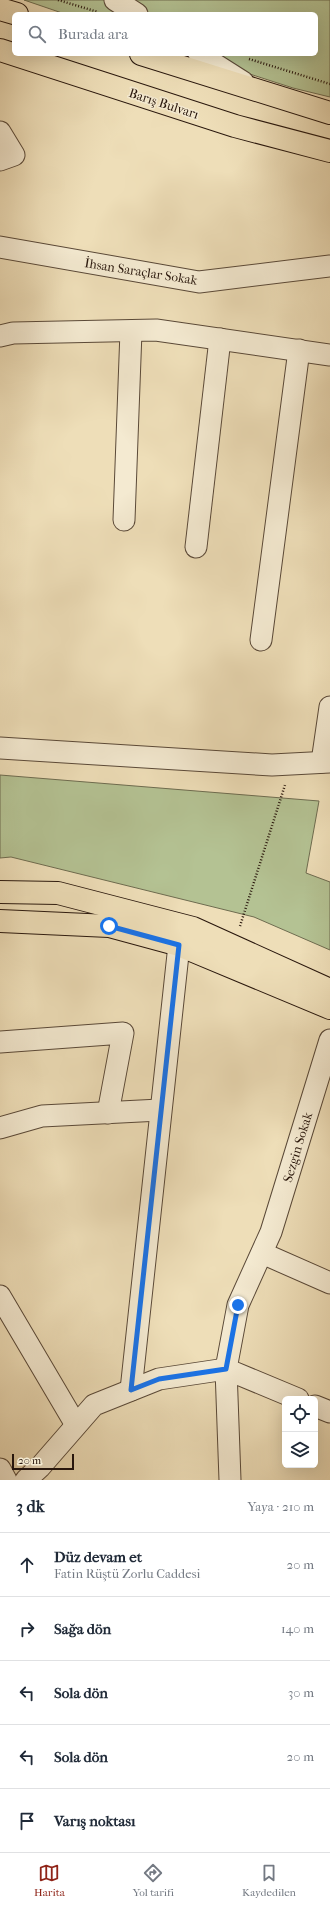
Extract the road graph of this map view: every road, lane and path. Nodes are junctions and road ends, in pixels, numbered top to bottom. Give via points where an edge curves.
1 (58, 0) edge
2 (115, 0) edge
3 (0, 9) edge
4 (97, 12) edge
5 (134, 12) edge
6 (12, 13) edge
7 (0, 50) edge
8 (12, 54) edge
9 (19, 56) edge
10 (147, 56) edge
11 (202, 56) edge
12 (248, 59) dead end
13 (330, 84) edge
14 (257, 91) junction
15 (330, 113) edge
16 (0, 132) edge
17 (330, 151) edge
18 (0, 160) edge
19 (0, 247) edge
20 (330, 266) edge
21 (131, 331) junction
22 (0, 336) edge
23 (220, 339) junction
24 (299, 350) junction
25 (330, 355) edge
26 (124, 520) dead end
27 (196, 547) dead end
28 (261, 640) dead end
29 (330, 707) edge
30 (0, 748) edge
31 (326, 762) edge
32 (291, 764) junction
33 (0, 892) edge
34 (0, 921) edge
35 (179, 945) junction
36 (234, 945) junction
37 (330, 990) edge
38 (330, 1008) edge
39 (330, 1040) edge
40 (0, 1042) edge
41 (160, 1110) junction
42 (108, 1113) junction
43 (0, 1128) edge
44 (262, 1253) junction
45 (330, 1283) edge
46 (0, 1296) edge
47 (226, 1369) junction
48 (131, 1390) junction
49 (291, 1396) edge
50 (318, 1407) edge
51 (330, 1412) edge
52 (76, 1425) junction
53 (0, 1469) edge
54 (6, 1480) edge
55 (26, 1480) edge
56 (230, 1480) edge

1 - 4 path
2 - 5 street
3 - 6 main road
7 - 8 main road, Barış Bulvarı
9 - 17 main road, Barış Bulvarı via 235,126
10 - 14 main road
11 - 14 street
12 - 13 path
14 - 15 main road
16 - 18 street via 14,155
19 - 20 street, İhsan Saraçlar Sokak via 199,282
21 - 22 street via 12,333
21 - 23 street via 156,330
21 - 26 street
23 - 24 street
23 - 27 street
24 - 25 street
24 - 28 street
29 - 31 street
30 - 32 street via 272,765
31 - 32 street
32 - 36 path
33 - 36 main road via 58,893 193,928
34 - 35 main road via 109,926
35 - 38 main road
35 - 41 street
36 - 37 main road
39 - 44 street, Sezgin Sokak via 271,1232
40 - 42 street via 123,1033
41 - 42 street
41 - 48 street
42 - 43 street via 42,1116
44 - 45 street
44 - 47 street, Sezgin Sokak via 238,1305
46 - 52 street
47 - 48 street via 159,1379
47 - 49 street
47 - 56 street, Sezgin Sokak
48 - 52 street via 94,1405
50 - 51 street
52 - 55 street
53 - 54 street

